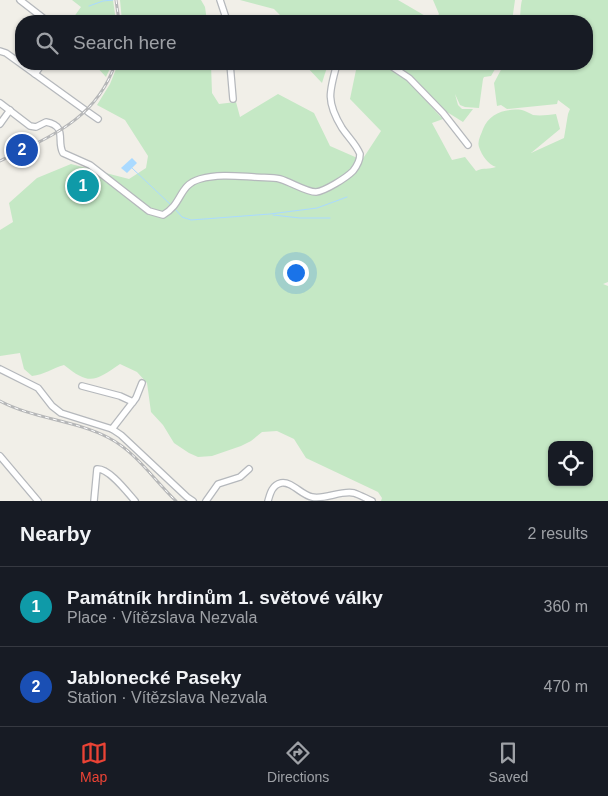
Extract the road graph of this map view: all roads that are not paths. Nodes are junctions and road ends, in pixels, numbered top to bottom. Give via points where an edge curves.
1 (20, 0) edge
2 (220, 0) edge
3 (39, 15) edge
4 (225, 15) edge
5 (0, 51) edge
6 (15, 60) edge
7 (29, 70) edge
8 (38, 70) edge
9 (231, 70) edge
10 (336, 70) edge
11 (397, 70) edge
12 (35, 74) junction
13 (233, 99) dead end
14 (0, 103) edge
15 (10, 110) junction
16 (98, 119) dead end
17 (0, 124) edge
18 (468, 144) dead end
19 (0, 369) edge
20 (142, 383) dead end
21 (82, 386) dead end
22 (133, 402) junction
23 (112, 429) junction
24 (0, 456) edge
25 (249, 469) dead end
26 (38, 501) edge
27 (94, 501) edge
28 (135, 501) edge
29 (193, 501) edge
30 (206, 501) edge
31 (268, 501) edge
32 (372, 501) edge

1 - 3 street
2 - 4 street
5 - 6 street
7 - 12 street
8 - 12 street
9 - 13 street
10 - 15 street via 329,101 360,154 360,162 352,172 315,192 278,178 220,175 199,179 182,190 172,210 164,215 140,204 90,165 64,154 61,135 55,125 46,122 30,126
11 - 18 street via 443,112
12 - 16 street
14 - 15 street
15 - 17 street
19 - 23 street via 38,388 61,413
20 - 22 street
21 - 22 street
22 - 23 street
23 - 29 street
24 - 26 street
25 - 30 street via 240,477 218,484
27 - 28 street via 97,469 108,472
31 - 32 street via 271,491 282,482 314,498 353,493

